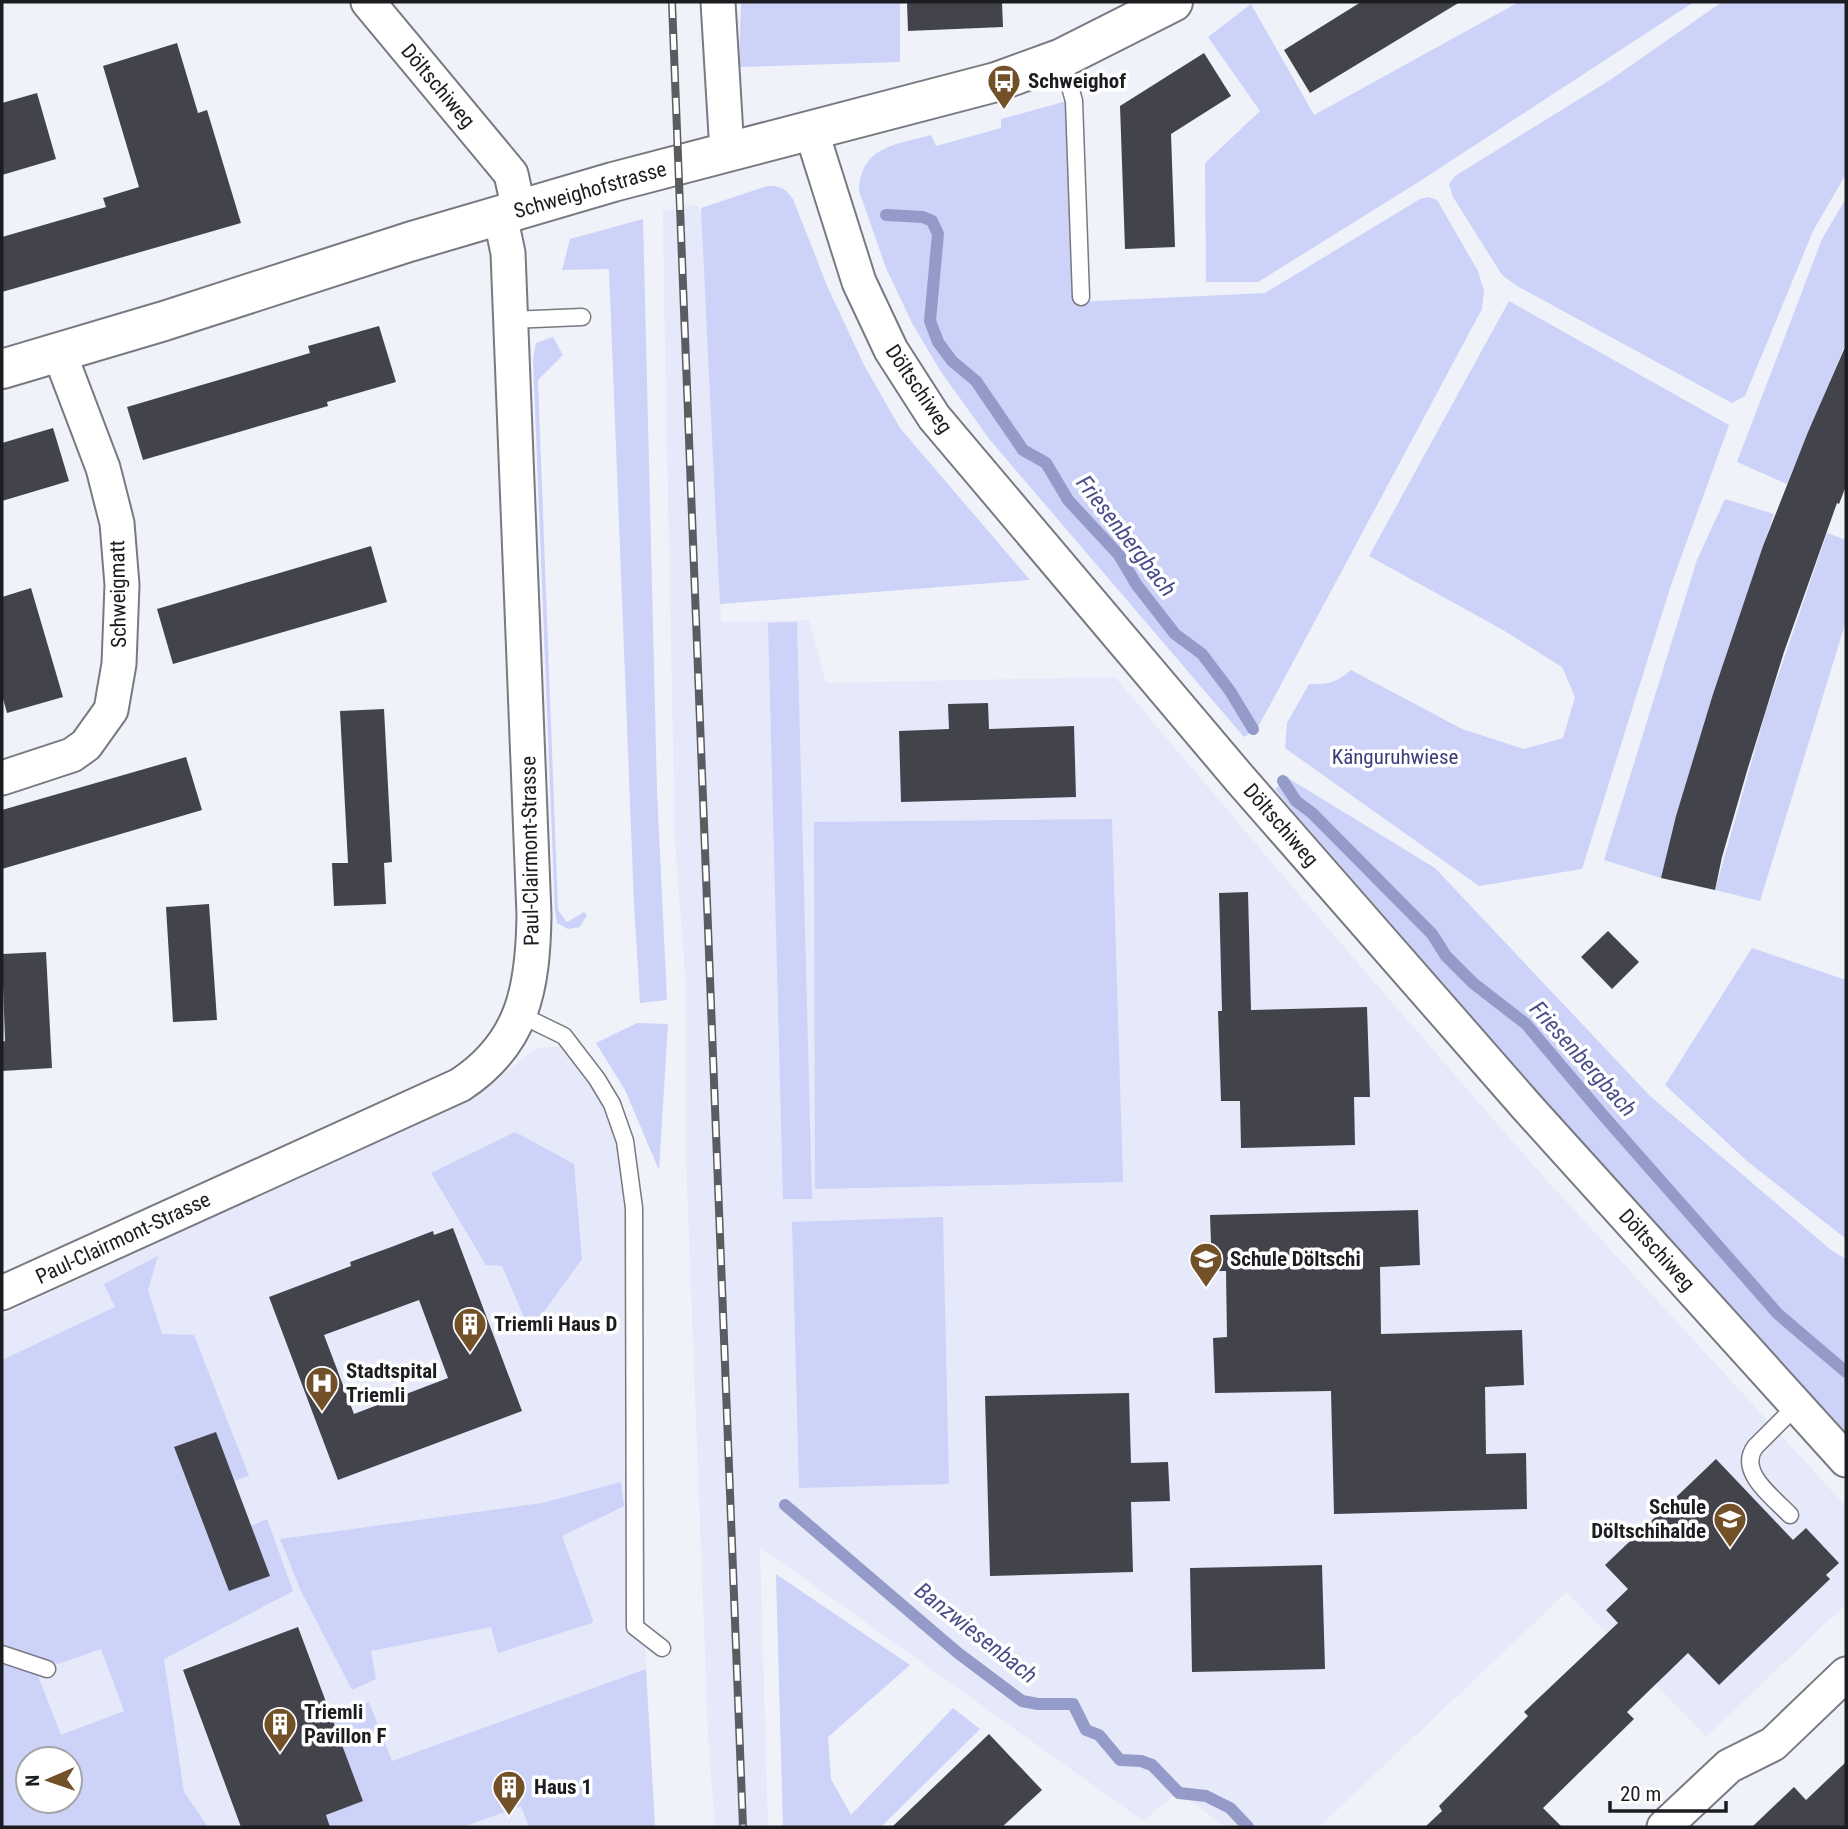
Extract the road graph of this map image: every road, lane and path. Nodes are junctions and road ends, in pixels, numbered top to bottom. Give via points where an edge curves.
1 (368, 2) edge
2 (718, 2) edge
3 (1172, 2) edge
4 (1062, 58) junction
5 (811, 130) junction
6 (727, 152) junction
7 (510, 212) junction
8 (1081, 297) dead end
9 (582, 317) dead end
10 (510, 320) junction
11 (59, 352) junction
12 (2, 369) edge
13 (2, 778) edge
14 (521, 1016) junction
15 (2, 1293) edge
16 (1797, 1405) junction
17 (1846, 1460) edge
18 (1790, 1515) dead end
19 (662, 1648) dead end
20 (2, 1654) edge
21 (47, 1669) dead end
22 (1846, 1674) edge
23 (1664, 1827) edge

1 - 7 street, Döltschiweg via 511,174
2 - 6 street
3 - 4 main road, Schweighofstrasse
4 - 5 main road, Schweighofstrasse via 996,82
4 - 8 lane via 1074,101
5 - 6 main road, Schweighofstrasse
5 - 16 street, Döltschiweg via 859,282 891,350 934,417 1240,779 1527,1107
6 - 7 main road, Schweighofstrasse
7 - 10 street, Paul-Clairmont-Strasse
7 - 11 main road, Schweighofstrasse
9 - 10 lane
10 - 14 street, Paul-Clairmont-Strasse via 534,915 534,951
11 - 12 main road, Schweighofstrasse
11 - 13 street, Schweigmatt via 103,468 117,523 122,585 119,664 111,710 86,745 72,755
14 - 15 street, Paul-Clairmont-Strasse via 500,1051 460,1085
14 - 19 lane via 564,1036 607,1096 625,1141 634,1208 635,1627
16 - 17 street, Döltschiweg
16 - 18 lane via 1755,1447 1749,1464 1753,1475
20 - 21 lane
22 - 23 street via 1773,1744 1729,1766

